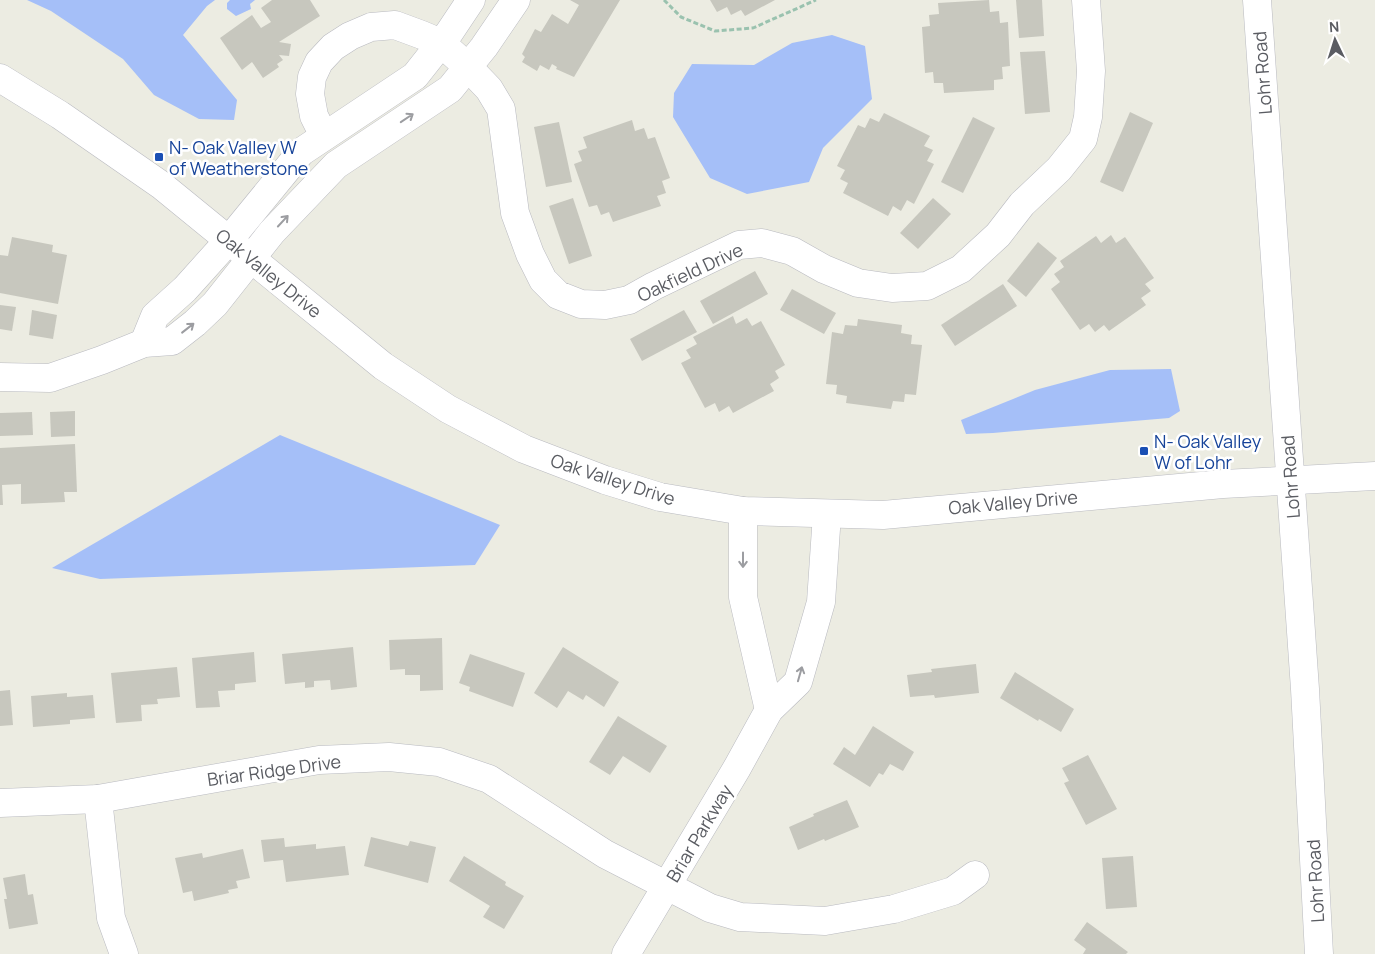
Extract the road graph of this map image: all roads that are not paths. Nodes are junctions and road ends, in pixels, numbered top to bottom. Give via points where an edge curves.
1 (471, 0) edge
2 (516, 0) edge
3 (1086, 0) edge
4 (1257, 0) edge
5 (440, 44) junction
6 (468, 67) junction
7 (0, 78) edge
8 (324, 136) junction
9 (296, 157) junction
10 (320, 182) junction
11 (229, 240) junction
12 (250, 258) junction
13 (144, 343) junction
14 (0, 377) edge
15 (1375, 476) edge
16 (1290, 481) junction
17 (743, 511) junction
18 (827, 514) junction
19 (769, 710) junction
20 (98, 799) junction
21 (0, 803) edge
22 (974, 875) dead end
23 (668, 885) junction
24 (124, 954) edge
25 (626, 954) edge
26 (1319, 954) edge

1 - 5 street
2 - 6 street
3 - 6 street, Oakfield Drive via 1091,71 1083,139 1059,169 1022,204 998,235 961,270 927,286 892,288 858,283 792,251 762,243 739,245 630,300 605,305 580,304 558,295 543,280 515,213 501,109 490,89
4 - 16 street, Lohr Road
5 - 6 street, Oakfield Drive
5 - 8 street via 415,76
5 - 8 street, Oakfield Drive via 395,25 371,27 333,47 319,62 312,77 310,94 314,116
10 -> 6 street via 336,165 450,89
7 - 11 street, Oak Valley Drive via 60,115 161,186
8 - 9 street
9 - 10 street
9 - 11 street
12 -> 10 street
11 - 12 street, Oak Valley Drive
11 - 13 street via 185,289 155,316
13 -> 12 street via 172,341 195,324
12 - 17 street, Oak Valley Drive via 383,366 448,409 524,450 660,497
13 - 14 street via 50,378
15 - 16 street, Oak Valley Drive
16 - 18 street, Oak Valley Drive via 1223,484 883,515
16 - 26 street, Lohr Road
17 - 18 street, Oak Valley Drive
17 -> 19 street via 743,597
19 -> 18 street, Briar Parkway via 798,682 821,602
19 - 23 street, Briar Parkway
20 - 21 street, Briar Ridge Drive
20 - 23 street, Briar Ridge Drive via 319,760 389,757 438,762 488,779 605,854
20 - 24 street via 111,918
22 - 23 street, Briar Ridge Drive via 953,891 894,909 825,920 740,917 710,908
23 - 25 street, Briar Parkway

